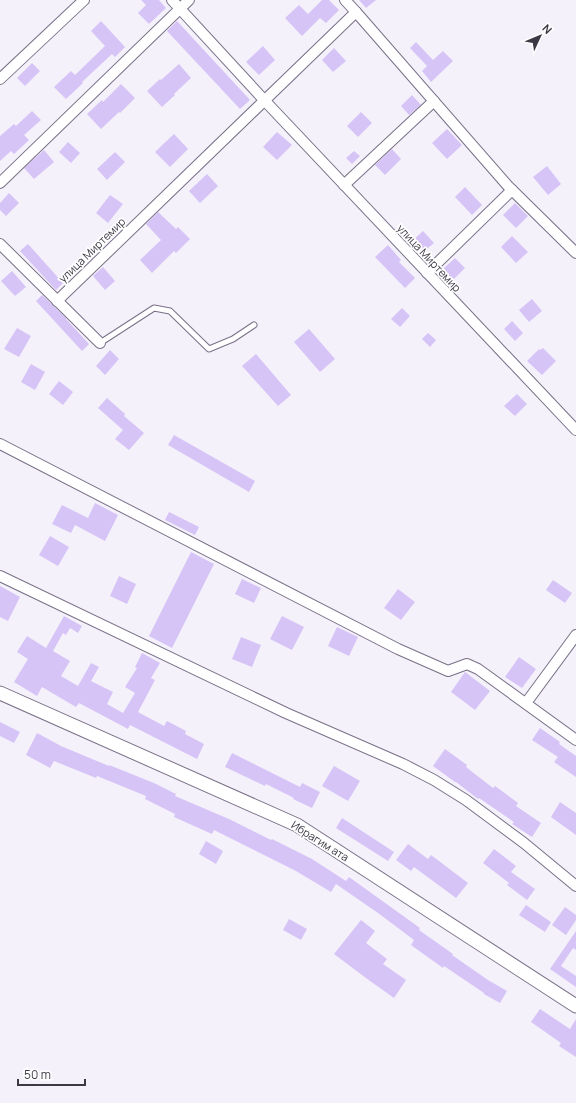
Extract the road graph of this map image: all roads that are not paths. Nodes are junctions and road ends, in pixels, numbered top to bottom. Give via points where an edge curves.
1 (84, 0) edge
2 (172, 0) edge
3 (190, 0) edge
4 (345, 0) edge
5 (180, 8) junction
6 (356, 12) junction
7 (0, 79) edge
8 (265, 101) junction
9 (434, 101) junction
10 (0, 183) edge
11 (344, 185) junction
12 (512, 190) junction
13 (0, 244) edge
14 (576, 253) edge
15 (427, 273) junction
16 (57, 301) junction
17 (254, 325) dead end
18 (100, 343) joint
19 (576, 430) edge
20 (0, 444) edge
21 (0, 576) edge
22 (576, 635) edge
23 (0, 693) edge
24 (526, 703) junction
25 (576, 740) edge
26 (576, 886) edge
27 (576, 1006) edge

1 - 7 street
2 - 5 street, улица Миртемир
3 - 5 street
4 - 6 street
5 - 8 street, улица Миртемир
5 - 10 street
6 - 8 street, улица Миртемир
6 - 9 street
8 - 11 street, улица Миртемир
8 - 16 street, улица Миртемир
9 - 11 street
9 - 12 street
11 - 15 street, улица Миртемир
12 - 14 street
12 - 15 street
13 - 16 street
15 - 19 street, улица Миртемир
16 - 18 street
17 - 18 lane via 233,339 209,349 170,312 154,308
20 - 24 street via 398,649 448,671 467,664 478,668
21 - 26 street via 286,714 434,780 524,843
22 - 24 street
23 - 27 street, Ибрагим ата via 297,825
24 - 25 street

